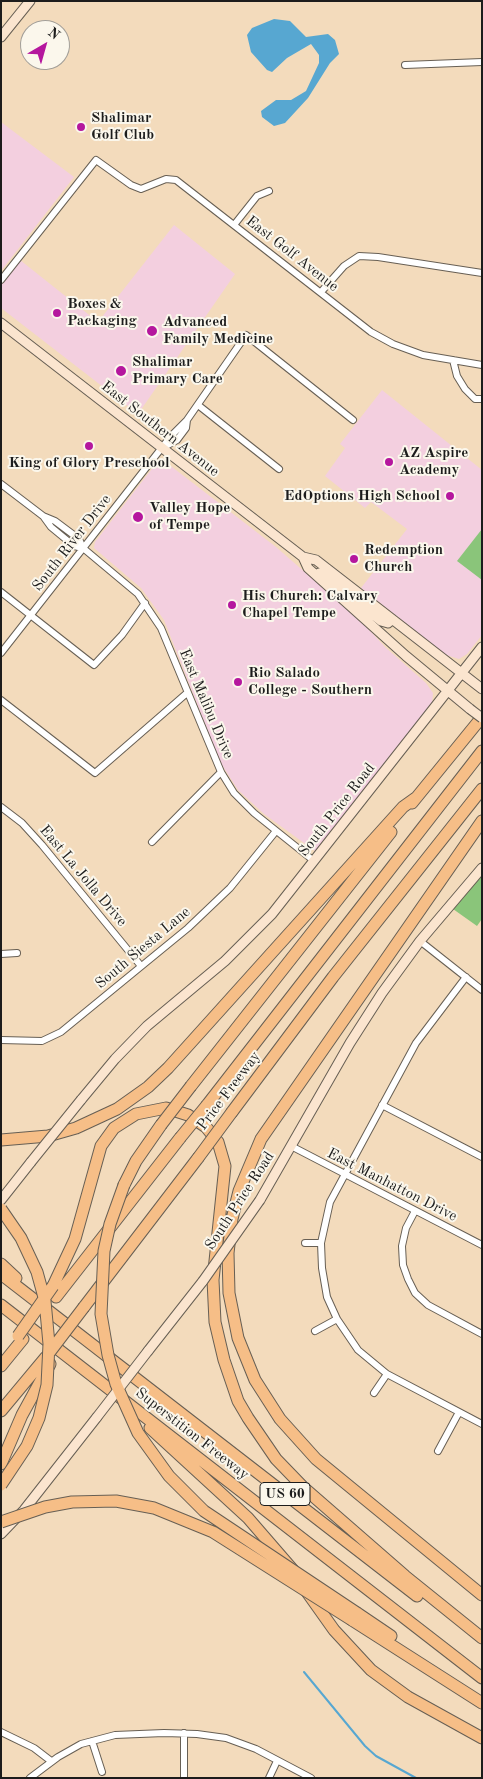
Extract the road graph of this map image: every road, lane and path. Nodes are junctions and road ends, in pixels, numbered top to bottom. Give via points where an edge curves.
1 (30, 1) edge
2 (1, 37) edge
3 (482, 62) edge
4 (405, 65) dead end
5 (269, 191) dead end
6 (234, 225) junction
7 (482, 274) edge
8 (1, 280) edge
9 (322, 292) junction
10 (1, 323) edge
11 (453, 360) junction
12 (482, 365) edge
13 (482, 399) edge
14 (198, 405) junction
15 (353, 420) dead end
16 (162, 448) junction
17 (279, 468) dead end
18 (1, 484) edge
19 (84, 548) junction
20 (303, 557) junction
21 (308, 568) junction
22 (1, 592) edge
23 (145, 603) junction
24 (31, 615) junction
25 (392, 619) junction
26 (482, 647) edge
27 (1, 653) edge
28 (461, 673) junction
29 (481, 688) edge
30 (447, 691) junction
31 (187, 693) junction
32 (1, 700) edge
33 (482, 718) edge
34 (482, 751) edge
35 (221, 772) junction
36 (482, 789) edge
37 (416, 797) junction
38 (1, 807) edge
39 (482, 822) edge
40 (276, 831) junction
41 (152, 842) dead end
42 (314, 862) junction
43 (482, 868) edge
44 (420, 941) junction
45 (17, 953) dead end
46 (1, 954) edge
47 (141, 966) junction
48 (466, 977) junction
49 (482, 990) edge
50 (1, 1040) edge
51 (382, 1105) junction
52 (1, 1140) edge
53 (291, 1146) junction
54 (482, 1157) edge
55 (344, 1174) junction
56 (1, 1200) edge
57 (1, 1209) edge
58 (415, 1211) junction
59 (305, 1243) dead end
60 (321, 1243) junction
61 (482, 1245) edge
62 (1, 1264) edge
63 (1, 1274) edge
64 (54, 1291) junction
65 (1, 1305) edge
66 (337, 1319) junction
67 (315, 1330) dead end
68 (482, 1334) edge
69 (21, 1337) junction
70 (87, 1343) junction
71 (49, 1358) junction
72 (1, 1359) edge
73 (1, 1366) edge
74 (387, 1374) junction
75 (104, 1384) junction
76 (374, 1393) dead end
77 (1, 1412) edge
78 (458, 1414) junction
79 (482, 1424) edge
80 (438, 1451) dead end
81 (1, 1464) edge
82 (1, 1485) edge
83 (1, 1522) edge
84 (1, 1534) edge
85 (482, 1595) edge
86 (355, 1617) junction
87 (482, 1638) edge
88 (482, 1645) edge
89 (482, 1678) edge
90 (482, 1701) edge
91 (1, 1732) edge
92 (184, 1733) junction
93 (482, 1738) edge
94 (92, 1741) junction
95 (277, 1761) junction
96 (51, 1762) junction
97 (102, 1772) dead end
98 (30, 1778) edge
99 (184, 1778) edge
100 (269, 1778) edge
101 (310, 1778) edge

1 - 2 main road
3 - 4 street
5 - 6 street via 257,196
6 - 8 street, East Golf Avenue via 176,180 166,179 141,189 96,160
6 - 9 street, East Golf Avenue
7 - 9 street via 359,256 344,266
9 - 11 street, East Golf Avenue via 371,332 393,344 423,355
10 - 16 main road, East Southern Avenue
11 - 12 street, East Golf Avenue
11 - 13 street via 457,376 465,388 475,398
14 - 15 street, South River Drive via 246,335
14 - 16 street, South River Drive
14 - 17 street
16 - 19 street, South River Drive
16 - 20 main road, East Southern Avenue
18 - 19 street, East Malibu Drive via 43,516 56,521 79,539
19 - 23 street, East Malibu Drive
19 - 24 street, South River Drive
20 - 21 main road, East Southern Avenue
20 - 25 main road, East Southern Avenue via 316,560
21 - 25 main road via 328,578 381,621 388,623
21 - 30 main road, East Southern Avenue
22 - 24 street
23 - 24 street via 122,635 94,665
23 - 31 street, East Malibu Drive via 161,628
24 - 27 street, South River Drive
25 - 28 main road, East Southern Avenue
26 - 28 main road, South Price Road
28 - 29 main road, East Southern Avenue
28 - 30 main road, South Price Road
30 - 33 main road, East Southern Avenue, bridge
30 - 42 main road, South Price Road
31 - 32 street via 96,773
31 - 35 street, East Malibu Drive
33 - 37 highway
34 - 64 highway, Price Freeway, bridge via 207,1105
35 - 40 street, East Malibu Drive via 234,793
35 - 41 street
36 - 71 highway, Price Freeway, bridge via 333,977
37 - 52 highway via 403,807 148,1087 117,1109 82,1126 48,1136
37 - 86 highway, bridge via 190,1086 139,1157 124,1185 104,1251 101,1314 108,1355 116,1384 138,1433 169,1476 204,1510
38 - 47 street, East La Jolla Drive via 22,823 42,845
39 - 85 highway via 261,1138 239,1191 228,1253 229,1293 238,1338 255,1380 280,1419 316,1459
40 - 42 street, East Malibu Drive
40 - 47 street, South Siesta Lane via 230,888
42 - 56 main road, South Price Road, bridge via 262,925 226,961 147,1026 115,1059
43 - 44 main road, South Price Road
44 - 48 street
44 - 53 main road, South Price Road via 361,1024
45 - 46 street
47 - 50 street, South Siesta Lane via 61,1032 42,1041
48 - 49 street
48 - 51 street via 416,1043
51 - 54 street
51 - 55 street
53 - 55 street, East Manhatton Drive
53 - 84 main road, South Price Road, bridge via 260,1200 203,1282 24,1510
55 - 58 street, East Manhatton Drive
55 - 60 street via 330,1202
57 - 82 highway, bridge via 21,1238 37,1272 45,1301 50,1344 47,1385 39,1418 27,1446
58 - 61 street, East Manhatton Drive
58 - 68 street via 406,1228 402,1246 408,1279 428,1305
59 - 60 street
60 - 66 street via 323,1283
62 - 70 highway
63 - 70 highway, Superstition Freeway / US 60
64 - 69 highway, Price Freeway
64 - 87 highway via 75,1239 101,1146 114,1128 136,1114 157,1108 178,1111 199,1120 218,1142 225,1166 214,1262 214,1302 224,1360 238,1401 276,1459 304,1488
65 - 75 highway, Superstition Freeway / US 60
66 - 67 street
66 - 74 street via 358,1350
69 - 72 highway
69 - 73 highway, Price Freeway
70 - 88 highway, Superstition Freeway / US 60
71 - 77 highway, Price Freeway
71 - 81 highway
74 - 76 street
74 - 78 street
75 - 89 highway, Superstition Freeway / US 60
75 - 93 highway via 259,1529 289,1564 334,1630 371,1670 420,1704
78 - 79 street
78 - 80 street
83 - 86 highway, bridge via 45,1507 72,1502 116,1501 154,1508 213,1532
86 - 90 highway
91 - 96 street via 34,1748
92 - 94 street via 128,1733
92 - 95 street via 226,1738
92 - 99 street
94 - 96 street
94 - 97 street
95 - 100 street
95 - 101 street
96 - 98 street

